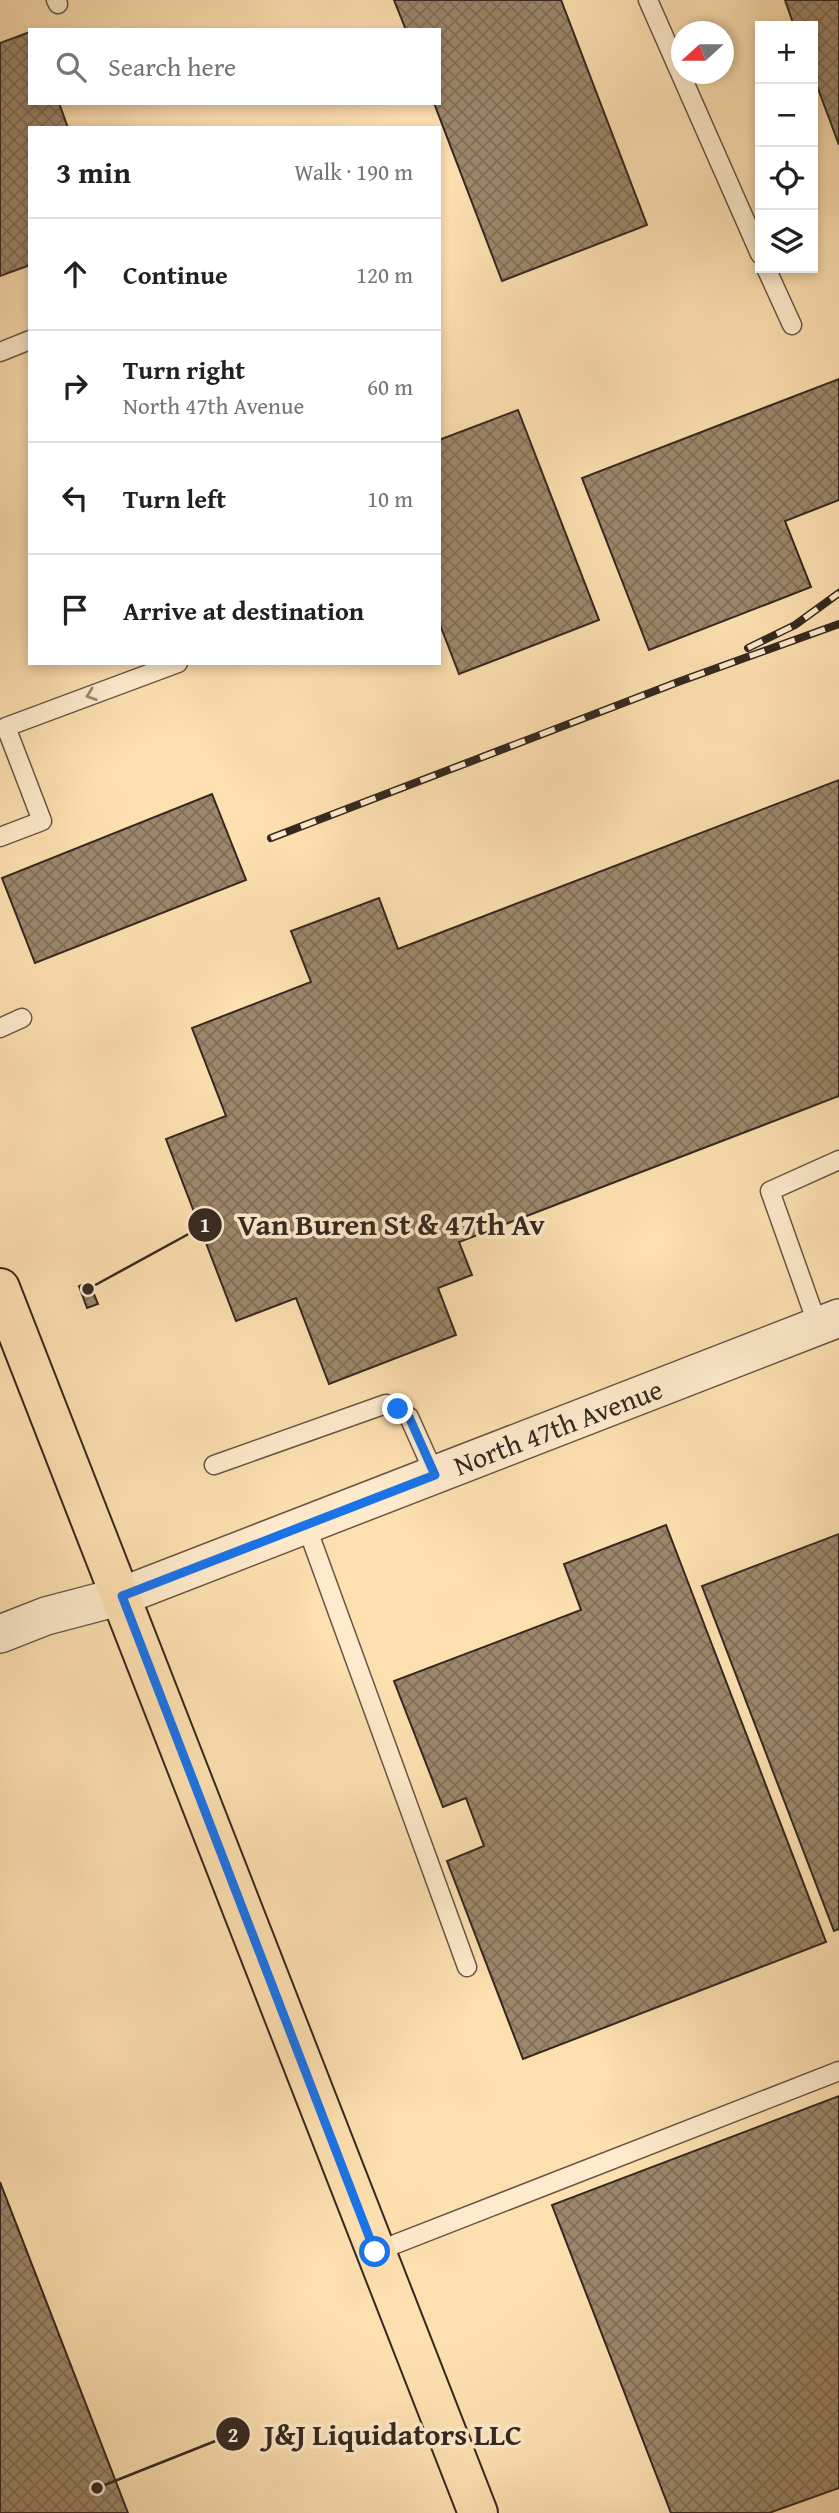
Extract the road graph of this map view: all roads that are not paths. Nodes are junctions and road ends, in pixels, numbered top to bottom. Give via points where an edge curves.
1 (648, 0) edge
2 (755, 243) edge
3 (768, 273) edge
4 (792, 325) dead end
5 (28, 341) edge
6 (0, 352) edge
7 (173, 665) edge
8 (0, 836) edge
9 (22, 1018) dead end
10 (0, 1028) edge
11 (839, 1160) edge
12 (0, 1288) edge
13 (829, 1322) edge
14 (215, 1465) dead end
15 (435, 1475) junction
16 (306, 1525) junction
17 (122, 1596) junction
18 (0, 1634) edge
19 (467, 1967) dead end
20 (839, 2071) edge
21 (375, 2252) junction
22 (478, 2513) edge

1 - 2 lane
3 - 4 lane
5 - 6 lane
7 -> 8 lane via 6,727 42,821
9 - 10 lane
11 - 13 lane via 770,1191
12 - 17 main road
13 - 15 street, North 47th Avenue
14 - 15 lane via 386,1404 409,1417
15 - 16 street, North 47th Avenue
16 - 17 street, North 47th Avenue
16 - 19 lane
17 - 18 street, North 47th Avenue via 46,1616
17 - 21 main road
20 - 21 lane
21 - 22 main road

